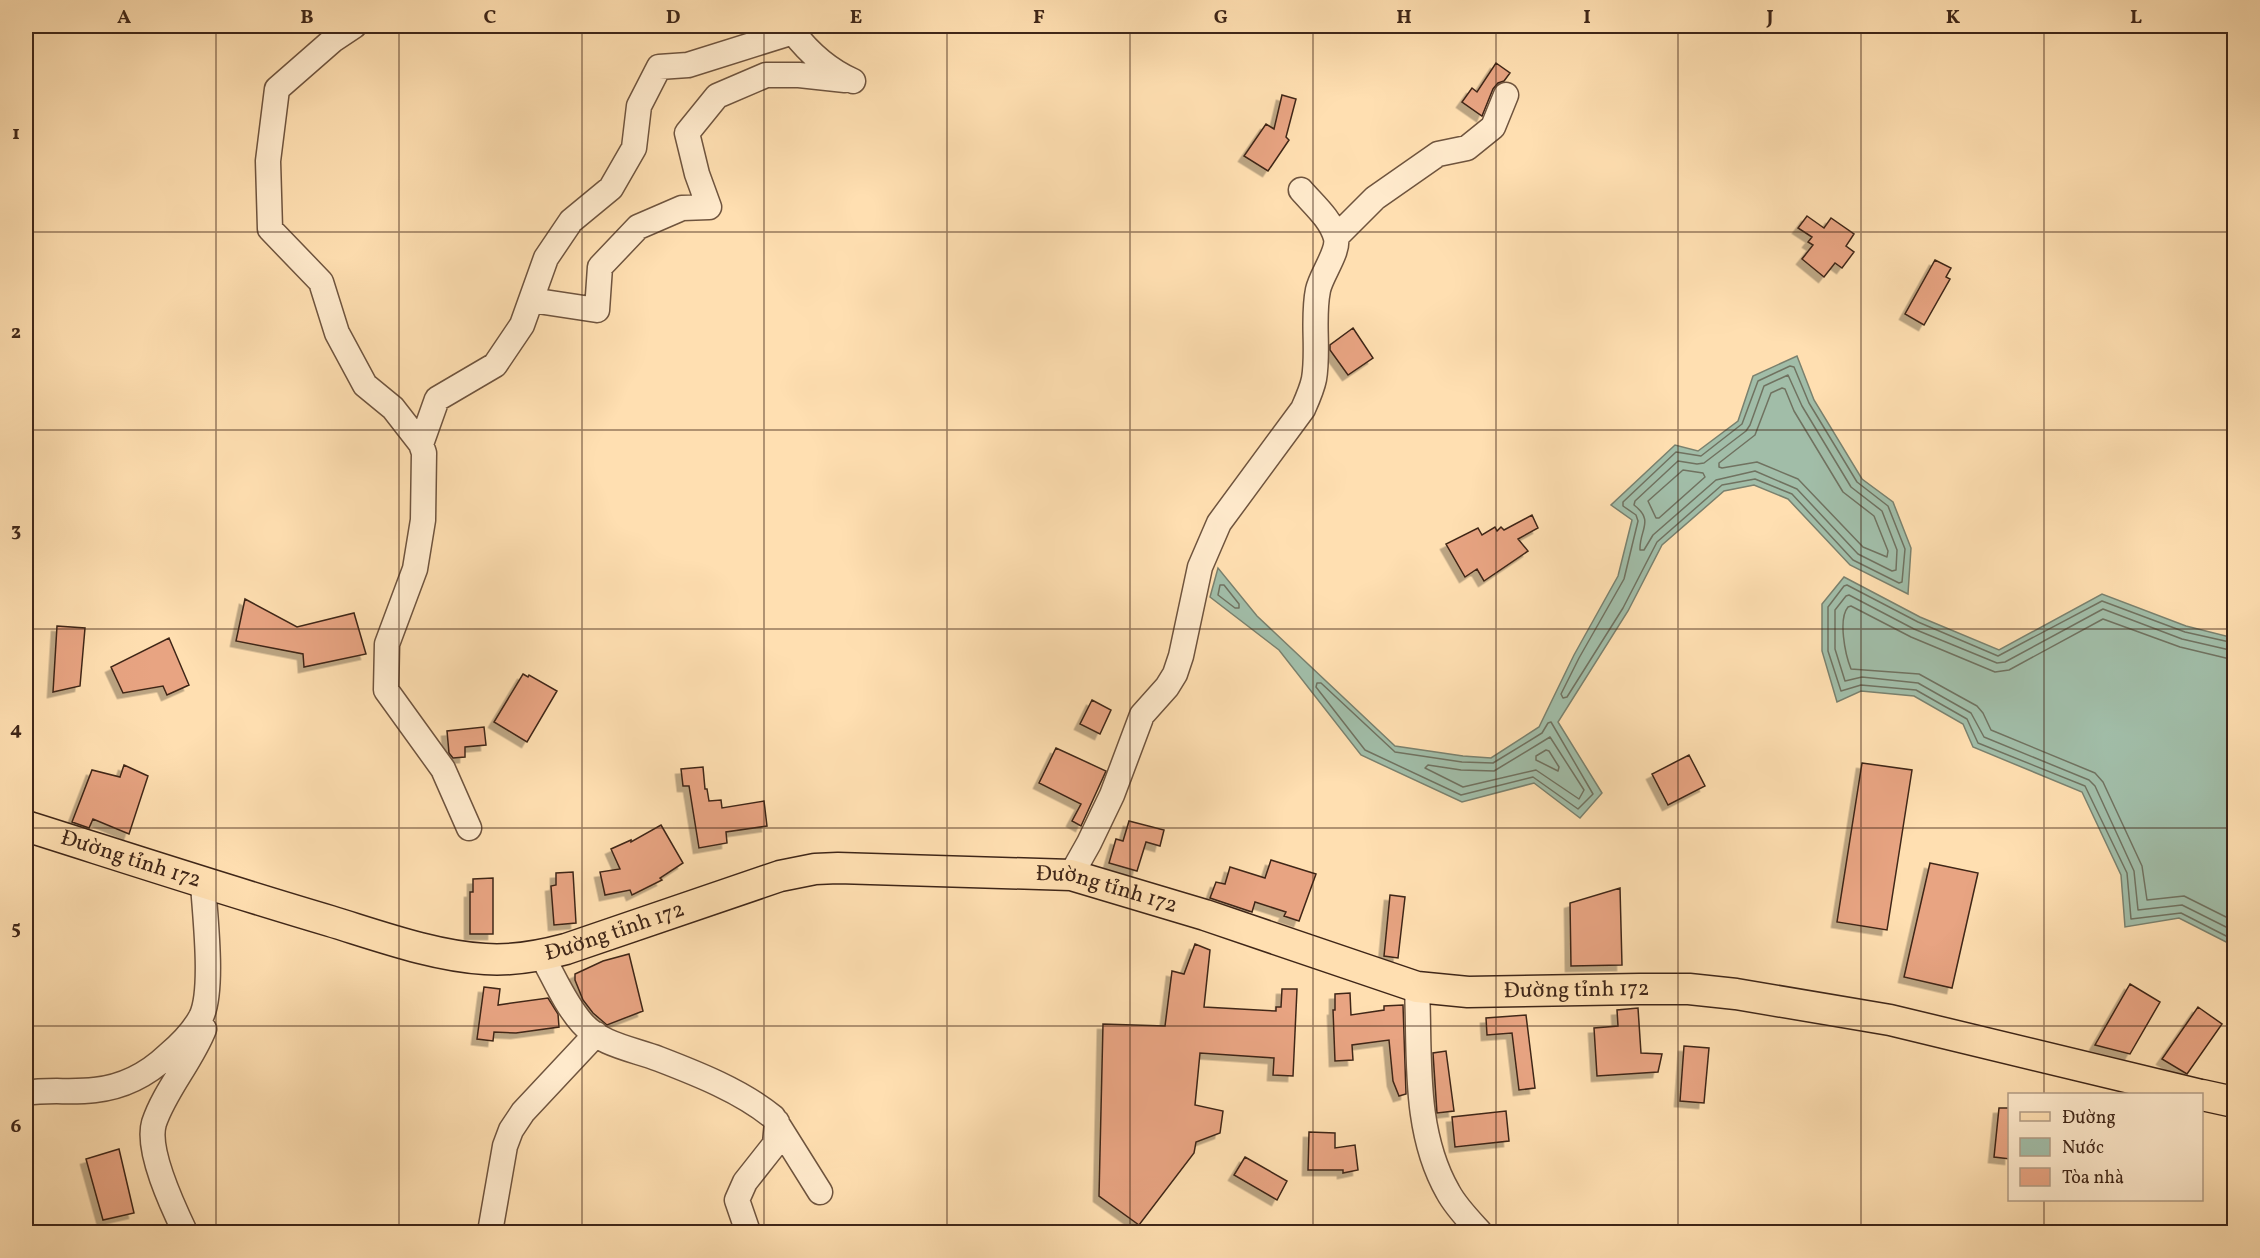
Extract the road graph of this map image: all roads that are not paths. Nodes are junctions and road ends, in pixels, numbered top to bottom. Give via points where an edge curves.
1 (354, 26) edge
2 (795, 29) edge
3 (1506, 95) dead end
4 (1301, 190) dead end
5 (1336, 237) junction
6 (531, 300) junction
7 (421, 444) junction
8 (26, 826) edge
9 (469, 828) dead end
10 (1071, 875) junction
11 (203, 884) junction
12 (542, 956) junction
13 (1417, 987) junction
14 (205, 1006) junction
15 (596, 1034) junction
16 (26, 1093) edge
17 (2189, 1093) edge
18 (2203, 1095) edge
19 (2235, 1102) edge
20 (777, 1122) junction
21 (820, 1192) dead end
22 (185, 1233) edge
23 (490, 1233) edge
24 (748, 1233) edge
25 (1480, 1233) edge

1 - 7 street via 278,89 268,161 270,229 321,282 337,333 365,386 393,408
2 - 6 street via 688,65 658,67 639,106 634,148 612,188 571,220 546,258
2 - 6 street via 808,52 838,75 854,81 766,75 717,96 687,133 709,207 682,208 638,227 600,267 597,310
3 - 5 street via 1493,127 1467,148 1438,154 1375,198
4 - 5 street via 1329,222
5 - 10 street via 1337,246 1317,292 1314,380 1308,397 1298,417 1219,523 1200,567 1175,674 1142,715 1112,795
6 - 7 street via 522,325 495,365 437,399
7 - 9 street via 423,520 415,569 387,644 386,690 443,769
8 - 11 main road, Đường tỉnh 172
10 - 12 main road, Đường tỉnh 172 via 815,869 780,876
10 - 13 main road, Đường tỉnh 172 via 1205,915
11 - 12 main road, Đường tỉnh 172 via 457,956
11 - 14 street
12 - 15 street via 582,1024
13 - 17 main road, Đường tỉnh 172 via 1468,992 1689,989 1736,993 1890,1020
13 - 25 street via 1421,1102 1431,1150 1449,1193
14 - 16 street via 193,1030 140,1077 95,1090
14 - 22 street via 204,1030 153,1126 152,1146
15 - 20 street via 607,1042 683,1068 725,1088 762,1108
15 - 23 street via 511,1130
18 - 19 main road
20 - 21 street
20 - 24 street via 775,1144 745,1182 738,1200

